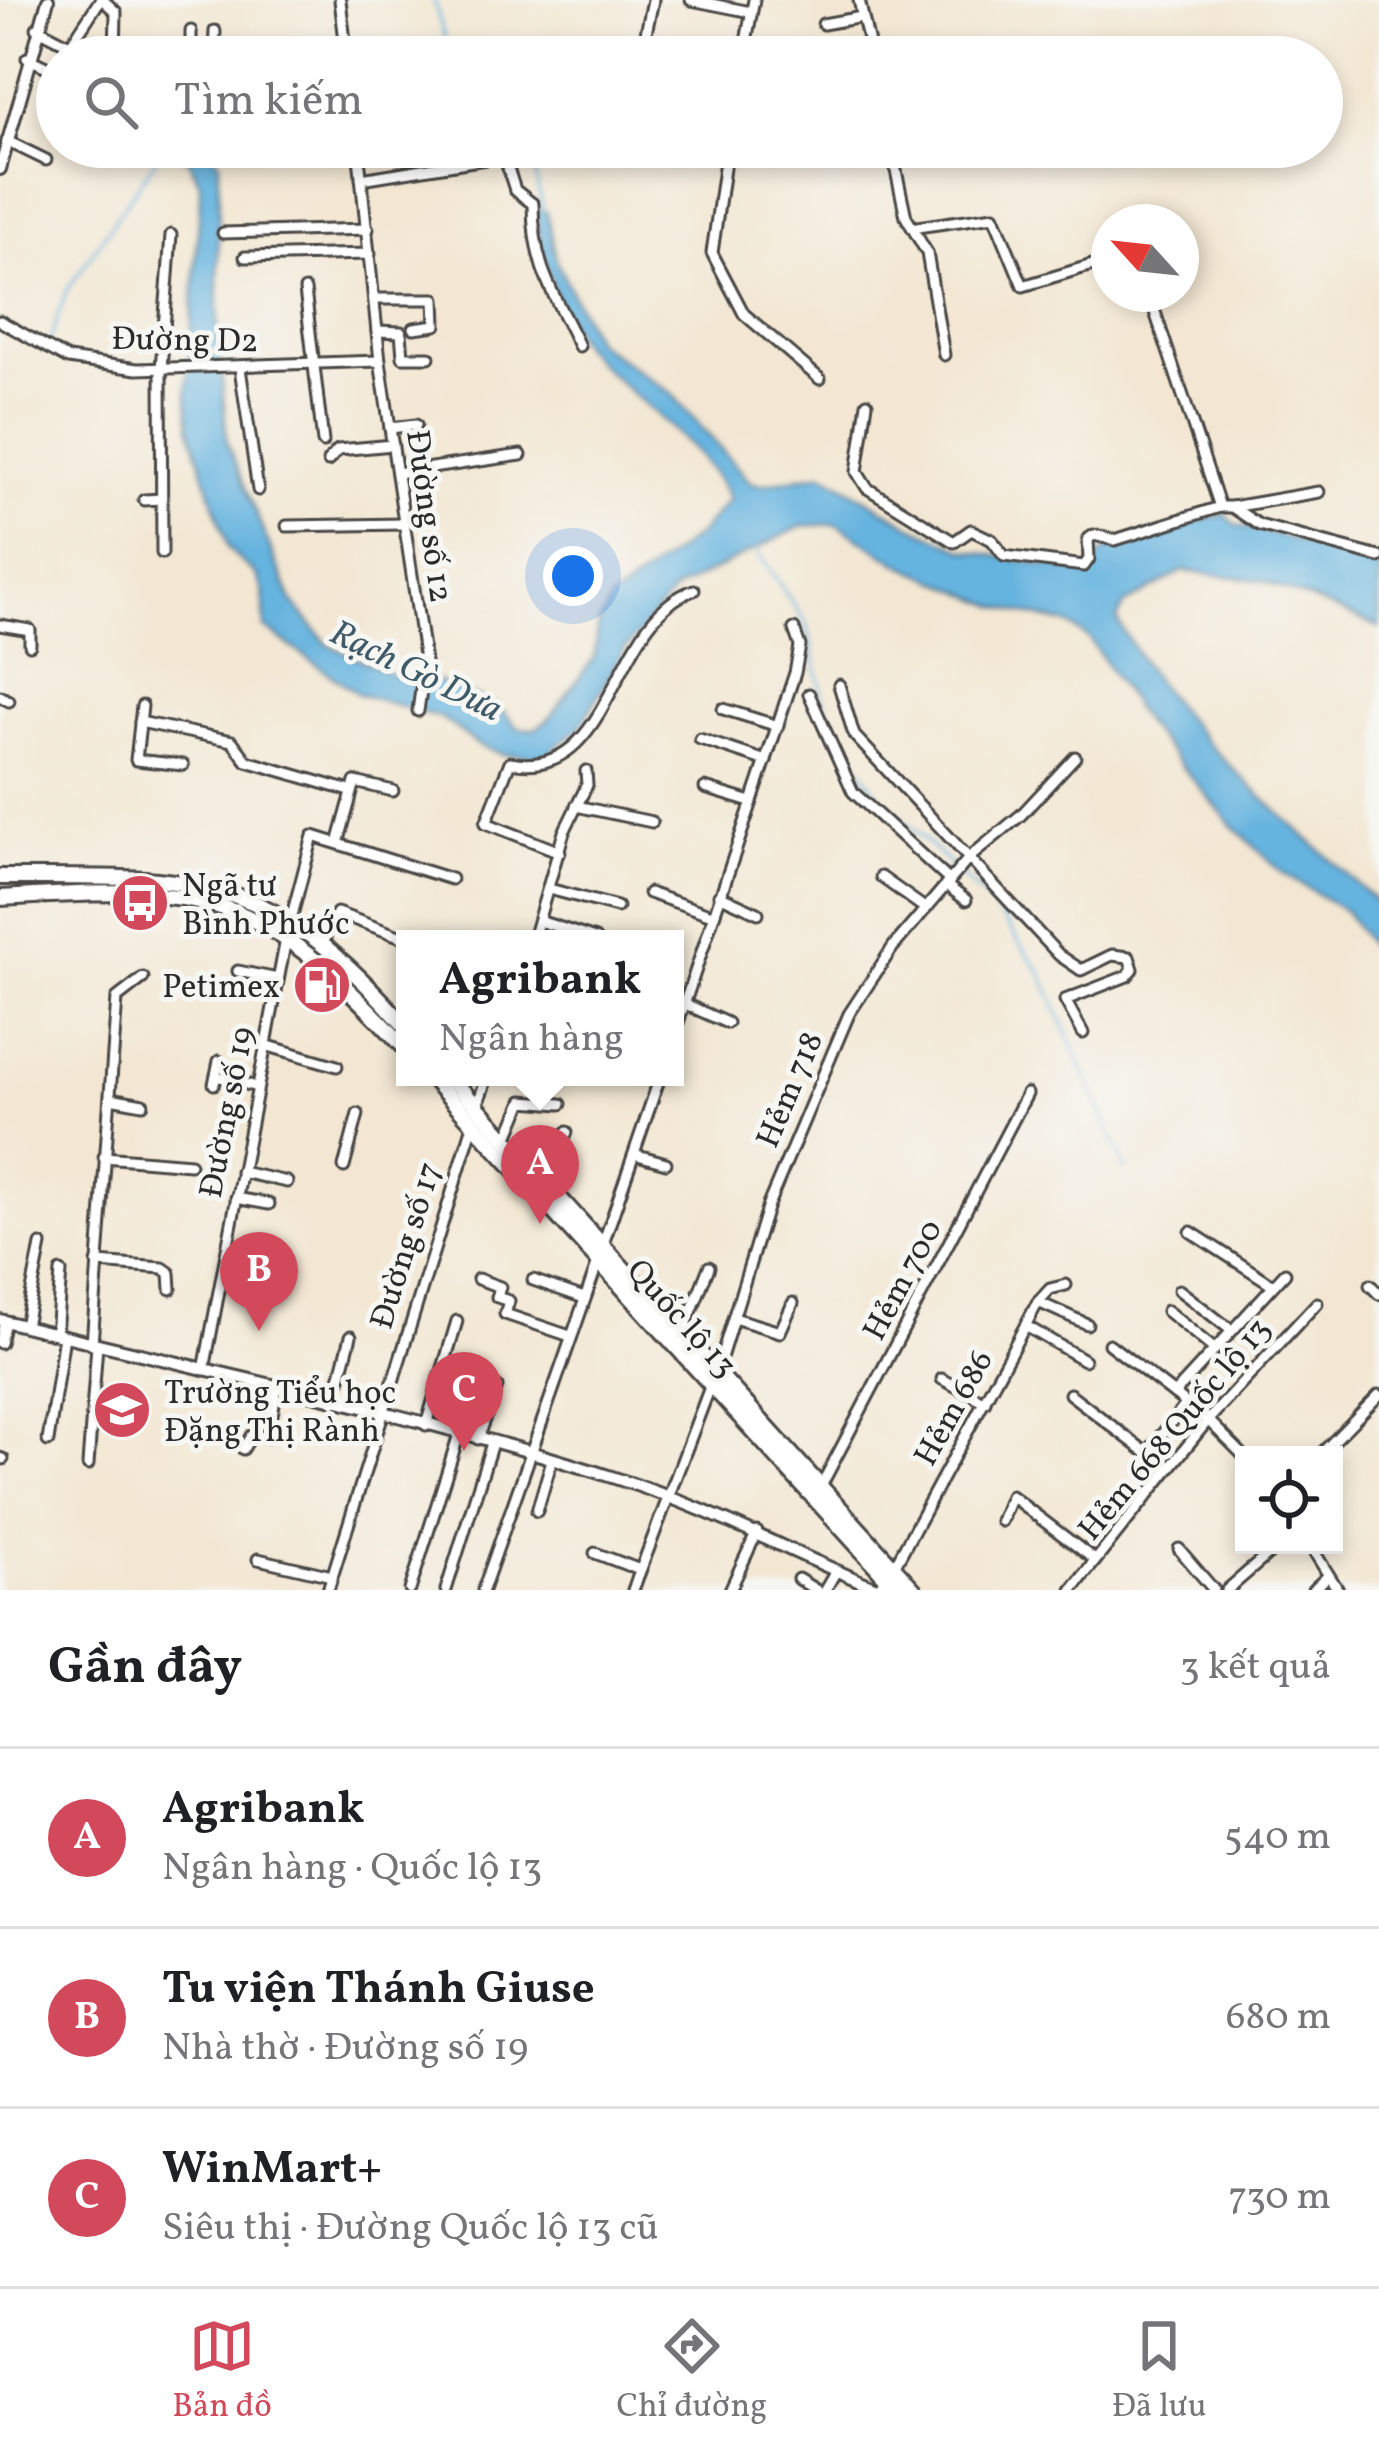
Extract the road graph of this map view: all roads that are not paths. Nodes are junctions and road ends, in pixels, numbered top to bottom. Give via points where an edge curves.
1 (47, 0) edge
2 (101, 0) edge
3 (340, 0) edge
4 (653, 0) edge
5 (692, 0) edge
6 (859, 0) edge
7 (753, 6) edge
8 (862, 17) junction
9 (824, 24) dead end
10 (38, 28) junction
11 (191, 31) dead end
12 (215, 31) dead end
13 (52, 36) edge
14 (77, 36) edge
15 (115, 36) edge
16 (191, 36) edge
17 (215, 36) edge
18 (344, 36) edge
19 (645, 36) edge
20 (747, 36) edge
21 (867, 36) edge
22 (28, 58) junction
23 (36, 62) edge
24 (5, 138) edge
25 (36, 155) edge
26 (361, 168) edge
27 (430, 168) edge
28 (508, 168) edge
29 (724, 168) edge
30 (896, 168) edge
31 (0, 169) edge
32 (362, 179) junction
33 (917, 227) junction
34 (368, 229) junction
35 (223, 233) dead end
36 (171, 235) dead end
37 (370, 254) junction
38 (245, 257) dead end
39 (1091, 265) edge
40 (304, 290) dead end
41 (374, 299) junction
42 (1156, 312) edge
43 (0, 321) edge
44 (414, 328) dead end
45 (954, 328) dead end
46 (940, 329) junction
47 (377, 331) junction
48 (579, 346) dead end
49 (944, 355) dead end
50 (429, 357) dead end
51 (380, 361) junction
52 (311, 364) junction
53 (240, 368) junction
54 (161, 369) junction
55 (820, 379) dead end
56 (868, 403) dead end
57 (416, 425) dead end
58 (391, 428) junction
59 (323, 442) dead end
60 (393, 445) junction
61 (521, 455) dead end
62 (328, 461) dead end
63 (397, 473) junction
64 (258, 490) dead end
65 (1319, 492) dead end
66 (162, 499) junction
67 (144, 500) dead end
68 (1226, 507) junction
69 (404, 524) junction
70 (287, 526) dead end
71 (162, 553) dead end
72 (1379, 557) edge
73 (694, 590) dead end
74 (0, 625) edge
75 (794, 629) dead end
76 (30, 645) dead end
77 (839, 685) dead end
78 (809, 694) dead end
79 (142, 706) dead end
80 (723, 709) dead end
81 (418, 711) dead end
82 (140, 722) junction
83 (778, 726) junction
84 (700, 739) dead end
85 (1075, 757) dead end
86 (766, 761) junction
87 (183, 765) dead end
88 (586, 771) dead end
89 (705, 788) dead end
90 (350, 791) junction
91 (393, 791) dead end
92 (752, 802) junction
93 (576, 806) junction
94 (652, 821) dead end
95 (339, 840) junction
96 (560, 852) junction
97 (970, 857) junction
98 (3, 876) edge
99 (880, 877) dead end
100 (452, 879) dead end
101 (948, 883) junction
102 (549, 889) junction
103 (650, 893) dead end
104 (719, 895) junction
105 (3, 899) edge
106 (966, 900) dead end
107 (617, 908) dead end
108 (926, 909) junction
109 (758, 913) dead end
110 (712, 915) junction
111 (538, 922) junction
112 (289, 927) junction
113 (536, 930) edge
114 (565, 930) edge
115 (396, 935) edge
116 (323, 941) junction
117 (238, 970) dead end
118 (143, 977) dead end
119 (278, 979) junction
120 (685, 1004) joint
121 (396, 1017) edge
122 (727, 1023) dead end
123 (1083, 1033) dead end
124 (396, 1039) edge
125 (265, 1045) junction
126 (219, 1061) dead end
127 (337, 1066) dead end
128 (441, 1086) edge
129 (455, 1086) edge
130 (484, 1086) edge
131 (657, 1086) edge
132 (257, 1087) junction
133 (1027, 1094) dead end
134 (110, 1098) junction
135 (143, 1104) dead end
136 (561, 1104) dead end
137 (358, 1114) dead end
138 (475, 1117) junction
139 (567, 1132) dead end
140 (506, 1142) junction
141 (634, 1154) junction
142 (104, 1157) junction
143 (666, 1163) dead end
144 (190, 1164) dead end
145 (344, 1166) dead end
146 (241, 1172) junction
147 (287, 1182) dead end
148 (546, 1185) junction
149 (236, 1198) junction
150 (268, 1204) dead end
151 (1190, 1232) dead end
152 (41, 1245) dead end
153 (600, 1254) junction
154 (98, 1263) junction
155 (709, 1267) dead end
156 (61, 1272) dead end
157 (1285, 1273) dead end
158 (478, 1279) dead end
159 (533, 1280) dead end
160 (1066, 1285) dead end
161 (1273, 1285) junction
162 (171, 1289) dead end
163 (1179, 1290) dead end
164 (584, 1298) junction
165 (1039, 1302) junction
166 (1317, 1303) dead end
167 (793, 1304) dead end
168 (1167, 1311) dead end
169 (736, 1319) junction
170 (3, 1320) edge
171 (457, 1321) dead end
172 (1087, 1324) dead end
173 (25, 1326) junction
174 (1026, 1326) junction
175 (1231, 1330) junction
176 (60, 1335) junction
177 (351, 1336) dead end
178 (570, 1336) junction
179 (682, 1336) junction
180 (0, 1342) edge
181 (95, 1344) junction
182 (1109, 1344) dead end
183 (1214, 1349) junction
184 (1084, 1360) dead end
185 (204, 1370) junction
186 (942, 1378) dead end
187 (713, 1380) junction
188 (497, 1387) dead end
189 (277, 1388) junction
190 (1070, 1394) dead end
191 (1174, 1394) junction
192 (1379, 1395) edge
193 (334, 1402) junction
194 (986, 1402) junction
195 (1187, 1403) junction
196 (379, 1413) junction
197 (1208, 1420) junction
198 (426, 1425) junction
199 (459, 1434) junction
200 (478, 1439) junction
201 (48, 1441) dead end
202 (491, 1443) junction
203 (1329, 1446) edge
204 (1235, 1447) edge
205 (242, 1449) dead end
206 (526, 1453) junction
207 (1147, 1454) junction
208 (552, 1460) junction
209 (88, 1465) dead end
210 (1168, 1469) junction
211 (820, 1488) junction
212 (665, 1496) junction
213 (537, 1511) dead end
214 (1001, 1521) dead end
215 (757, 1532) junction
216 (1179, 1550) dead end
217 (596, 1553) dead end
218 (1268, 1554) edge
219 (1315, 1554) edge
220 (257, 1559) dead end
221 (1095, 1560) junction
222 (640, 1570) junction
223 (836, 1571) junction
224 (332, 1576) junction
225 (1328, 1576) junction
226 (798, 1579) dead end
227 (1238, 1580) junction
228 (884, 1581) edge
229 (328, 1590) edge
230 (410, 1590) edge
231 (446, 1590) edge
232 (483, 1590) edge
233 (633, 1590) edge
234 (730, 1590) edge
235 (816, 1590) edge
236 (825, 1590) edge
237 (898, 1590) edge
238 (914, 1590) edge
239 (1072, 1590) edge
240 (1214, 1590) edge
241 (1227, 1590) edge
242 (1246, 1590) edge
243 (1313, 1590) edge
244 (1338, 1590) edge

1 - 10 street
2 - 14 street
2 - 15 street via 116,12
3 - 18 street
4 - 19 street
5 - 7 street
6 - 8 street
7 - 20 street
8 - 9 street
8 - 21 street
10 - 13 street
10 - 22 street
11 - 16 street
12 - 17 street
22 - 23 street
22 - 24 street
24 - 25 street
24 - 31 street
26 - 32 street
27 - 32 street
28 - 48 street via 515,190 532,203 533,245 548,293
29 - 55 street via 712,254 744,314
30 - 33 street via 907,217
32 - 34 street
33 - 39 street via 994,216 1023,286
33 - 46 street
34 - 35 street
34 - 37 street
36 - 54 street
37 - 38 street
37 - 41 street
40 - 52 street
41 - 44 street via 435,299 436,325
41 - 47 street
42 - 68 street
43 - 54 street, Đường D2 via 68,359
45 - 46 street
46 - 49 street
47 - 50 street via 400,332 403,357
47 - 51 street
51 - 52 street, Đường D2
51 - 58 street, Đường số 12
52 - 53 street, Đường D2
52 - 59 street
53 - 54 street, Đường D2
53 - 64 street
54 - 66 street
56 - 68 street via 858,479 954,542 971,530 1004,556 1084,566 1094,535 1115,540
57 - 58 street
58 - 60 street, Đường số 12
60 - 62 street via 338,450
60 - 63 street, Đường số 12
61 - 63 street
63 - 69 street, Đường số 12
65 - 68 street
66 - 67 street
66 - 71 street
68 - 72 street via 1244,520
69 - 70 street
69 - 81 street, Đường số 12 via 424,679
73 - 96 street via 655,619 578,744 532,767 510,762 487,823
74 - 76 street via 30,630
75 - 83 street via 800,646
77 - 97 street via 854,735
78 - 101 street via 854,792
79 - 82 street
80 - 83 street
82 - 87 street via 136,760
82 - 90 street via 232,741 247,761
83 - 86 street
84 - 86 street
85 - 97 street, Hẻm 718
86 - 92 street
88 - 93 street
89 - 92 street
90 - 91 street via 355,782
90 - 95 street
92 - 104 street
93 - 94 street
93 - 96 street
95 - 100 street
95 - 112 street, Đường số 19 via 313,836
96 - 102 street
97 - 101 street, Hẻm 718
97 - 123 street via 1075,970 1112,955 1130,957 1126,976 1065,1000
98 - 112 highway via 194,883 240,895
99 - 108 street
101 - 106 street
101 - 108 street, Hẻm 718
102 - 107 street
102 - 111 street
103 - 110 street
104 - 109 street
104 - 110 street
105 - 112 highway via 174,895
108 - 169 street, Hẻm 718 via 849,1014 768,1205
110 - 120 street
111 - 113 street
111 - 114 street
112 - 116 highway
112 - 119 street, Đường số 19
112 - 124 highway
115 - 116 street via 337,913
116 - 121 highway
117 - 119 street
118 - 134 street via 117,998
119 - 125 street, Đường số 19
120 - 122 street
125 - 127 street
125 - 132 street, Đường số 19
126 - 132 street via 215,1080
128 - 138 highway, Quốc lộ 13
129 - 138 highway, Quốc lộ 13
130 - 138 street, Đường số 17
131 - 141 street
132 - 146 street, Đường số 19
133 - 211 street, Hẻm 700
134 - 135 street
134 - 142 street
136 - 140 street via 523,1101
137 - 145 street
138 - 140 highway, Quốc lộ 13
138 - 153 highway, Quốc lộ 13
138 - 196 street, Đường số 17
139 - 148 street
140 - 148 highway, Quốc lộ 13
141 - 143 street
141 - 153 street
142 - 144 street
142 - 154 street
146 - 147 street
146 - 149 street, Đường số 19
148 - 153 highway, Quốc lộ 13
149 - 150 street
149 - 185 street, Đường số 19
151 - 161 street
152 - 173 street
153 - 164 street
153 - 179 highway, Quốc lộ 13
153 - 187 highway, Quốc lộ 13
154 - 162 street via 163,1268
154 - 181 street
155 - 179 street
156 - 176 street
157 - 161 street
158 - 178 street via 500,1287 497,1297 509,1301 505,1314
159 - 164 street
160 - 165 street, Hẻm 686
161 - 175 street
163 - 175 street
164 - 178 street
165 - 172 street
165 - 174 street, Hẻm 686
166 - 197 street, Hẻm 668 Quốc lộ 13
167 - 169 street via 781,1332
168 - 183 street
169 - 187 street, Hẻm 718
170 - 173 street
170 - 180 street
171 - 198 street
173 - 176 street
174 - 184 street
174 - 194 street, Hẻm 686
175 - 183 street
176 - 181 street
176 - 201 street
177 - 193 street
178 - 206 street
179 - 187 highway, Quốc lộ 13
181 - 185 street
181 - 209 street
182 - 191 street
183 - 191 street
185 - 189 street
186 - 194 street
187 - 211 highway, Quốc lộ 13
187 - 212 street, Hẻm 718
187 - 228 highway, Quốc lộ 13
188 - 200 street
189 - 193 street
189 - 205 street via 268,1437 250,1436
190 - 207 street
191 - 195 street
192 - 203 street
193 - 196 street
194 - 228 street, Hẻm 686
195 - 197 street
195 - 207 street
196 - 198 street
196 - 224 street, Đường số 17
197 - 204 street
197 - 210 street, Hẻm 668 Quốc lộ 13
198 - 199 street
199 - 200 street
199 - 230 street
200 - 202 street
202 - 206 street
202 - 231 street
206 - 208 street
206 - 232 street
207 - 210 street
208 - 212 street
208 - 213 street
210 - 221 street, Hẻm 668 Quốc lộ 13
211 - 228 highway, Quốc lộ 13
212 - 215 street
212 - 222 street, Hẻm 718
214 - 221 street via 1011,1496
215 - 223 street
215 - 234 street
216 - 240 street
217 - 222 street
218 - 227 street
219 - 225 street
220 - 224 street
221 - 239 street, Hẻm 668 Quốc lộ 13
222 - 233 street, Hẻm 718
223 - 228 street
223 - 236 street
224 - 229 street, Đường số 17
225 - 243 street
225 - 244 street
226 - 235 street
227 - 241 street
227 - 242 street
228 - 237 highway, Quốc lộ 13
228 - 238 highway, Quốc lộ 13

